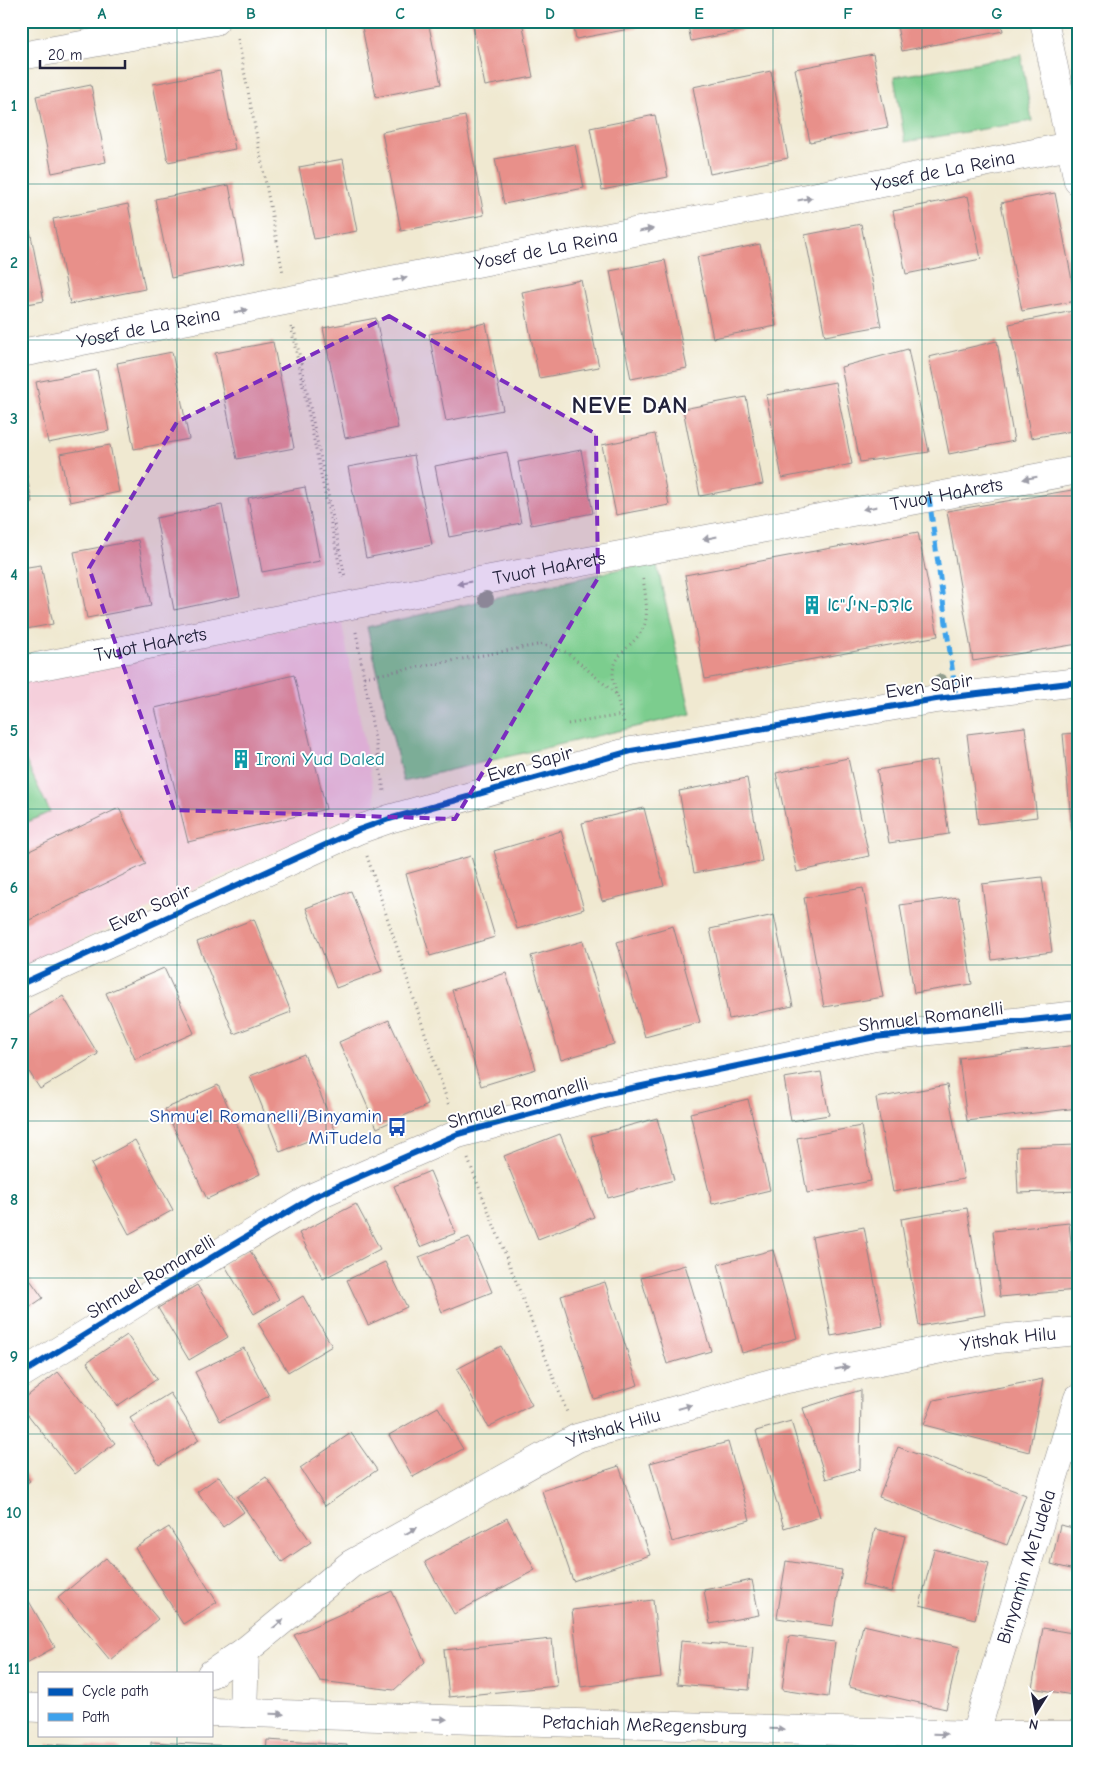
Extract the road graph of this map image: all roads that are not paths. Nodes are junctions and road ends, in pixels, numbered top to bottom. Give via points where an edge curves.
1 (1044, 21) edge
2 (226, 26) edge
3 (21, 56) edge
4 (1070, 146) junction
5 (1078, 181) edge
6 (21, 353) edge
7 (1078, 470) edge
8 (21, 670) edge
9 (1078, 682) edge
10 (21, 984) edge
11 (1078, 1015) edge
12 (1078, 1330) edge
13 (21, 1374) edge
14 (1078, 1398) edge
15 (245, 1651) junction
16 (212, 1673) edge
17 (21, 1708) edge
18 (38, 1708) edge
19 (212, 1712) edge
20 (243, 1713) junction
21 (975, 1735) junction
22 (1078, 1735) edge

1 - 4 street
2 - 3 street
4 - 5 street
6 -> 4 street, Yosef de La Reina
7 -> 8 street, Tvuot HaArets via 351,605
9 - 10 street, Even Sapir via 936,699 631,751 389,819 351,833
11 - 13 street, Shmuel Romanelli via 875,1037 604,1094 458,1134 315,1196
15 -> 12 street, Yitshak Hilu via 352,1564 577,1438 782,1380 988,1340
14 - 21 street, Binyamin MeTudela
15 - 16 street, Yitshak Hilu
15 - 20 street
17 - 18 street
19 - 20 street, Petachiah MeRegensburg
20 -> 21 street, Petachiah MeRegensburg
21 - 22 street, Petachiah MeRegensburg

